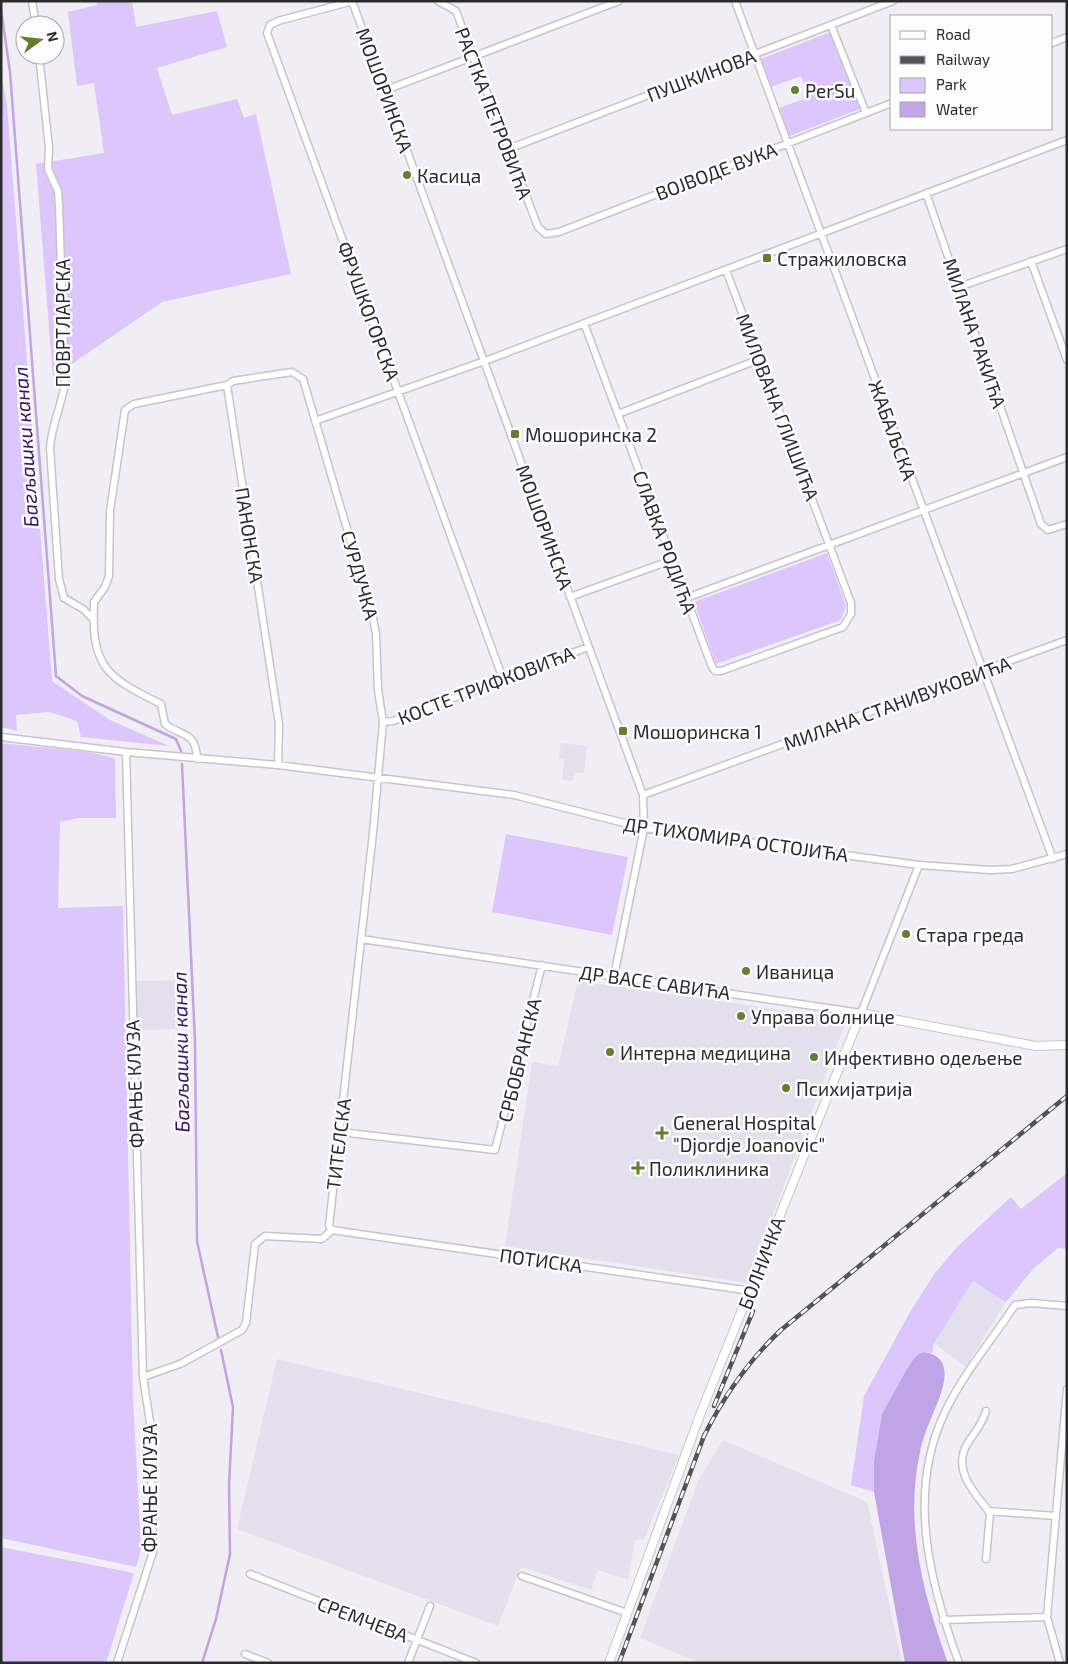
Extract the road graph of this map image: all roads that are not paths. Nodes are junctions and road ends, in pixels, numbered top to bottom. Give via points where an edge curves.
1 (32, 1) edge
2 (352, 1) edge
3 (619, 1) edge
4 (735, 1) edge
5 (893, 1) edge
6 (439, 2) edge
7 (34, 15) edge
8 (831, 25) junction
9 (1067, 37) edge
10 (1053, 42) edge
11 (754, 54) junction
12 (473, 57) junction
13 (40, 65) edge
14 (386, 90) junction
15 (890, 104) edge
16 (866, 113) junction
17 (1067, 140) edge
18 (788, 144) junction
19 (508, 149) junction
20 (926, 193) junction
21 (541, 231) joint
22 (821, 233) junction
23 (1067, 249) edge
24 (1031, 262) junction
25 (726, 270) junction
26 (959, 287) junction
27 (584, 323) junction
28 (760, 359) junction
29 (485, 360) junction
30 (1067, 360) edge
31 (227, 386) junction
32 (399, 392) junction
33 (618, 414) junction
34 (315, 421) junction
35 (1067, 457) edge
36 (1023, 473) junction
37 (922, 511) junction
38 (1067, 524) edge
39 (829, 545) junction
40 (672, 560) junction
41 (570, 597) junction
42 (686, 598) junction
43 (94, 602) junction
44 (83, 609) junction
45 (94, 620) junction
46 (1067, 640) edge
47 (588, 646) junction
48 (705, 648) joint
49 (983, 672) junction
50 (503, 679) junction
51 (383, 722) junction
52 (1, 737) edge
53 (126, 752) junction
54 (197, 759) junction
55 (278, 765) junction
56 (378, 776) junction
57 (643, 795) junction
58 (644, 828) junction
59 (1067, 854) edge
60 (1053, 859) junction
61 (919, 864) junction
62 (361, 939) junction
63 (542, 966) junction
64 (614, 976) junction
65 (861, 1013) junction
66 (1067, 1046) edge
67 (340, 1132) junction
68 (332, 1230) junction
69 (751, 1291) junction
70 (1067, 1306) edge
71 (143, 1377) junction
72 (1067, 1390) edge
73 (986, 1411) dead end
74 (988, 1511) junction
75 (1055, 1516) junction
76 (986, 1559) dead end
77 (250, 1574) dead end
78 (522, 1576) dead end
79 (430, 1606) dead end
80 (628, 1613) junction
81 (1048, 1617) junction
82 (944, 1620) junction
83 (417, 1640) junction
84 (245, 1654) dead end
85 (117, 1663) edge
86 (268, 1663) edge
87 (408, 1663) edge
88 (476, 1663) edge
89 (608, 1663) edge
90 (959, 1663) edge
91 (1060, 1663) edge

1 - 7 street
2 - 14 street, МОШОРИНСКА
2 - 32 street, ФРУШКОГОРСКА via 278,21 270,25 267,33
3 - 12 street
4 - 11 street, ЖАБАЉСКА
5 - 8 street, ПУШКИНОВА
6 - 12 street, РАСТКА ПЕТРОВИЋА via 456,12
8 - 11 street, ПУШКИНОВА
8 - 16 street
9 - 10 street
11 - 18 street, ЖАБАЉСКА
11 - 19 street, ПУШКИНОВА
12 - 14 street
12 - 19 street, РАСТКА ПЕТРОВИЋА
13 - 44 street, ПОВРТЛАРСКА via 49,148 48,169 58,191 62,236 65,382 61,404 51,427 50,448 59,578 64,598
14 - 29 street, МОШОРИНСКА
15 - 16 street, ВОЈВОДЕ ВУКА
16 - 18 street, ВОЈВОДЕ ВУКА
17 - 20 street
18 - 21 street, ВОЈВОДЕ ВУКА via 559,232 549,235
18 - 22 street, ЖАБАЉСКА
19 - 21 street, РАСТКА ПЕТРОВИЋА
20 - 22 street
20 - 26 street, МИЛАНА РАКИЋА
22 - 25 street
22 - 37 street, ЖАБАЉСКА
23 - 24 street
24 - 26 street
24 - 30 street
25 - 27 street
25 - 28 street, МИЛОВАНА ГЛИШИЋА
26 - 36 street, МИЛАНА РАКИЋА
27 - 29 street
27 - 33 street, СЛАВКА РОДИЋА
28 - 33 street
28 - 39 street, МИЛОВАНА ГЛИШИЋА
29 - 32 street
29 - 41 street, МОШОРИНСКА
31 - 34 street, СУРДУЧКА via 233,381 296,373 303,379
31 - 43 street via 134,404 125,410 110,511 109,576
31 - 55 street, ПАНОНСКА via 279,724
32 - 34 street
32 - 50 street, ФРУШКОГОРСКА
33 - 40 street, СЛАВКА РОДИЋА
34 - 51 street, СУРДУЧКА via 372,614
35 - 36 street
36 - 37 street
36 - 38 street, МИЛАНА РАКИЋА via 1044,529
37 - 39 street
37 - 49 street, ЖАБАЉСКА
39 - 42 street
39 - 48 street, МИЛОВАНА ГЛИШИЋА via 851,602 852,614 847,624 721,671 712,667
40 - 41 street
40 - 42 street, СЛАВКА РОДИЋА
41 - 47 street, МОШОРИНСКА
42 - 48 street, СЛАВКА РОДИЋА
43 - 44 street
43 - 45 street
44 - 45 street, ПОВРТЛАРСКА
45 - 54 street via 96,646 105,668 121,683 161,704 165,724 190,736
46 - 49 street, МИЛАНА СТАНИВУКОВИЋА
47 - 50 street, КОСТЕ ТРИФКОВИЋА
47 - 57 street, МОШОРИНСКА
49 - 57 street, МИЛАНА СТАНИВУКОВИЋА
49 - 60 street, ЖАБАЉСКА
50 - 51 street, КОСТЕ ТРИФКОВИЋА
51 - 56 street, СУРДУЧКА
52 - 53 street
53 - 54 street
53 - 71 street, ФРАЊЕ КЛУЗА
54 - 55 street
55 - 56 street
56 - 58 street, ДР ТИХОМИРА ОСТОЈИЋА via 514,795
56 - 62 street, ТИТЕЛСКА
57 - 58 street, МОШОРИНСКА
58 - 61 street, ДР ТИХОМИРА ОСТОЈИЋА
58 - 64 street, МОШОРИНСКА
59 - 60 street, ДР ТИХОМИРА ОСТОЈИЋА
60 - 61 street, ДР ТИХОМИРА ОСТОЈИЋА via 1012,869 990,870
61 - 65 street, БОЛНИЧКА
62 - 63 street, ДР ВАСЕ САВИЋА
62 - 67 street, ТИТЕЛСКА
63 - 64 street, ДР ВАСЕ САВИЋА
63 - 67 street, СРБОБРАНСКА via 497,1147 490,1151
64 - 65 street, ДР ВАСЕ САВИЋА
65 - 66 street, ДР ВАСЕ САВИЋА via 1036,1046
65 - 69 street, БОЛНИЧКА
67 - 68 street, ТИТЕЛСКА via 329,1226
68 - 69 street, ПОТИСКА
68 - 71 street via 322,1239 265,1236 259,1239 246,1323 242,1330 180,1364
69 - 80 street, БОЛНИЧКА via 700,1415
70 - 82 street via 1016,1305 959,1386 944,1414 927,1470 925,1511 930,1565
71 - 85 street, ФРАЊЕ КЛУЗА via 150,1422 153,1552
72 - 75 street
73 - 74 street via 968,1444 962,1463 967,1482
74 - 75 street
74 - 76 street
75 - 81 street
77 - 83 street, СРЕМЧЕВА
78 - 80 street
79 - 83 street
80 - 89 street, БОЛНИЧКА
81 - 82 street
81 - 91 street
82 - 90 street
83 - 87 street
83 - 88 street, СРЕМЧЕВА
84 - 86 street

